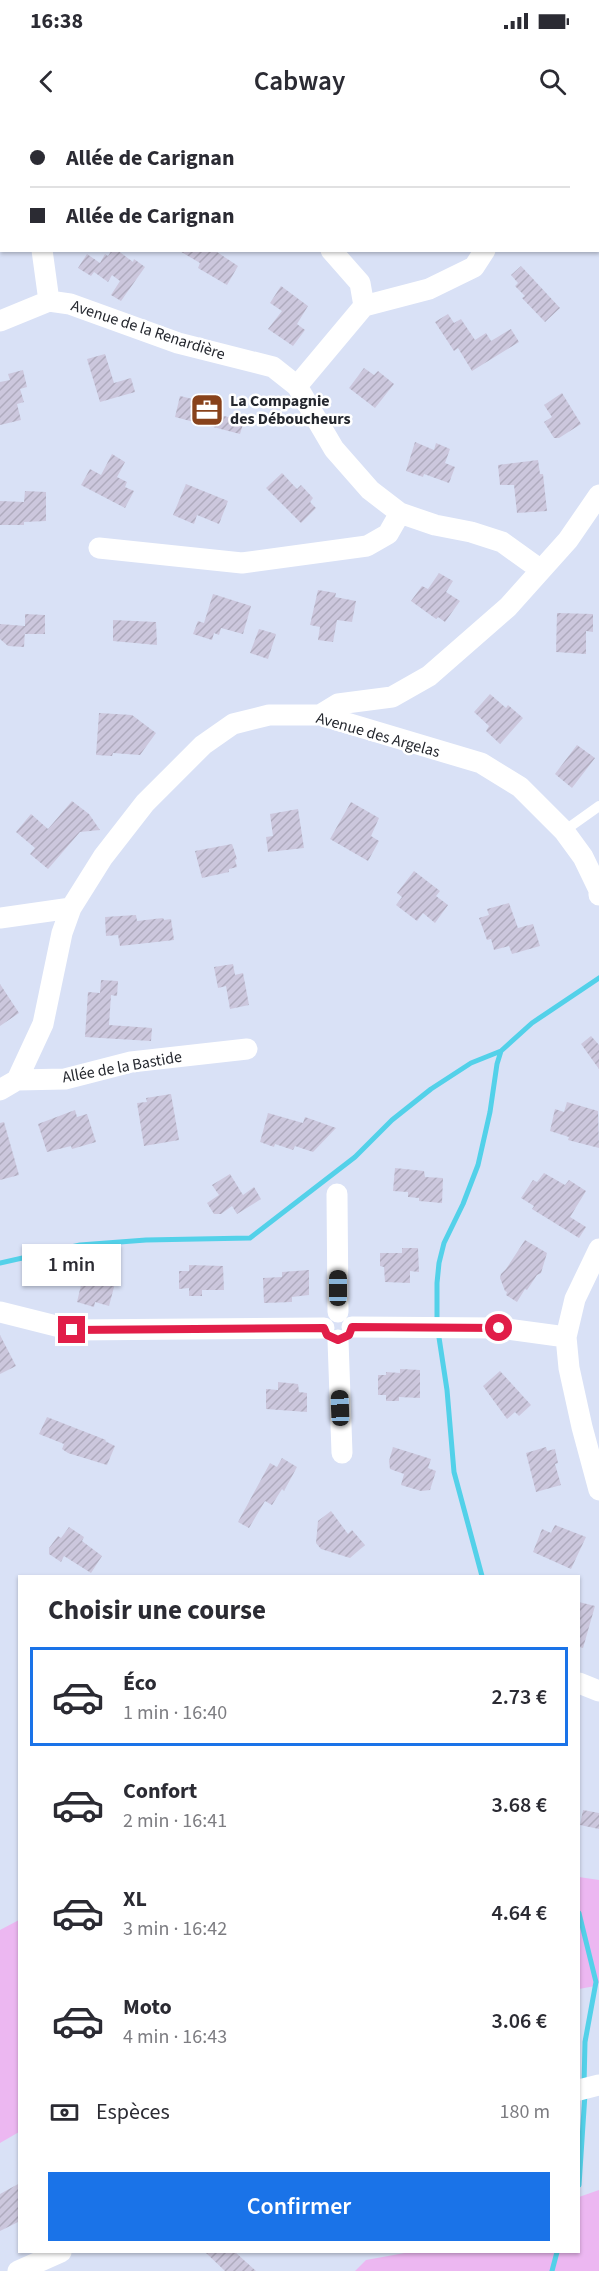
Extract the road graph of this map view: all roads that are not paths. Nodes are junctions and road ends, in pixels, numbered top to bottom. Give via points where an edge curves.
1 (42, 252) edge
2 (333, 252) edge
3 (484, 252) edge
4 (49, 301) junction
5 (364, 306) junction
6 (0, 321) edge
7 (297, 386) junction
8 (599, 495) edge
9 (400, 513) junction
10 (99, 548) dead end
11 (541, 570) junction
12 (320, 716) junction
13 (599, 806) edge
14 (564, 831) junction
15 (599, 895) edge
16 (71, 908) junction
17 (0, 918) edge
18 (247, 1049) dead end
19 (9, 1085) edge
20 (337, 1194) dead end
21 (599, 1249) edge
22 (0, 1312) edge
23 (338, 1327) junction
24 (566, 1337) junction
25 (342, 1453) dead end
26 (599, 1490) edge
27 (580, 1683) edge
28 (599, 1691) edge
29 (599, 2085) edge
30 (580, 2090) edge
31 (59, 2253) edge
32 (18, 2271) edge

1 - 4 street
2 - 5 street via 360,283
3 - 5 street via 474,267 429,289
4 - 6 street, Avenue de la Renardière
4 - 7 street, Avenue de la Renardière via 70,304 178,343 273,367
5 - 7 street
7 - 9 street, Avenue de la Renardière via 334,449 370,490
8 - 11 street via 568,540
9 - 10 street via 388,534 367,546 242,562
9 - 11 street, Avenue de la Renardière via 502,542
11 - 12 street via 508,607 429,676 392,697 338,704
12 - 14 street, Avenue des Argelas via 481,764 520,787
12 - 16 street, Avenue des Argelas via 269,715 233,724 203,745 145,803 103,856
13 - 14 lane
14 - 15 street, Avenue des Argelas via 583,857
16 - 17 street
16 - 19 street, Avenue des Argelas via 43,1024
18 - 19 street, Allée de la Bastide via 131,1062 65,1079
20 - 23 street
21 - 24 street via 575,1299
22 - 23 street via 72,1330
23 - 24 street via 499,1328
23 - 25 street
24 - 26 street via 569,1368
27 - 28 street
29 - 30 street
31 - 32 street

